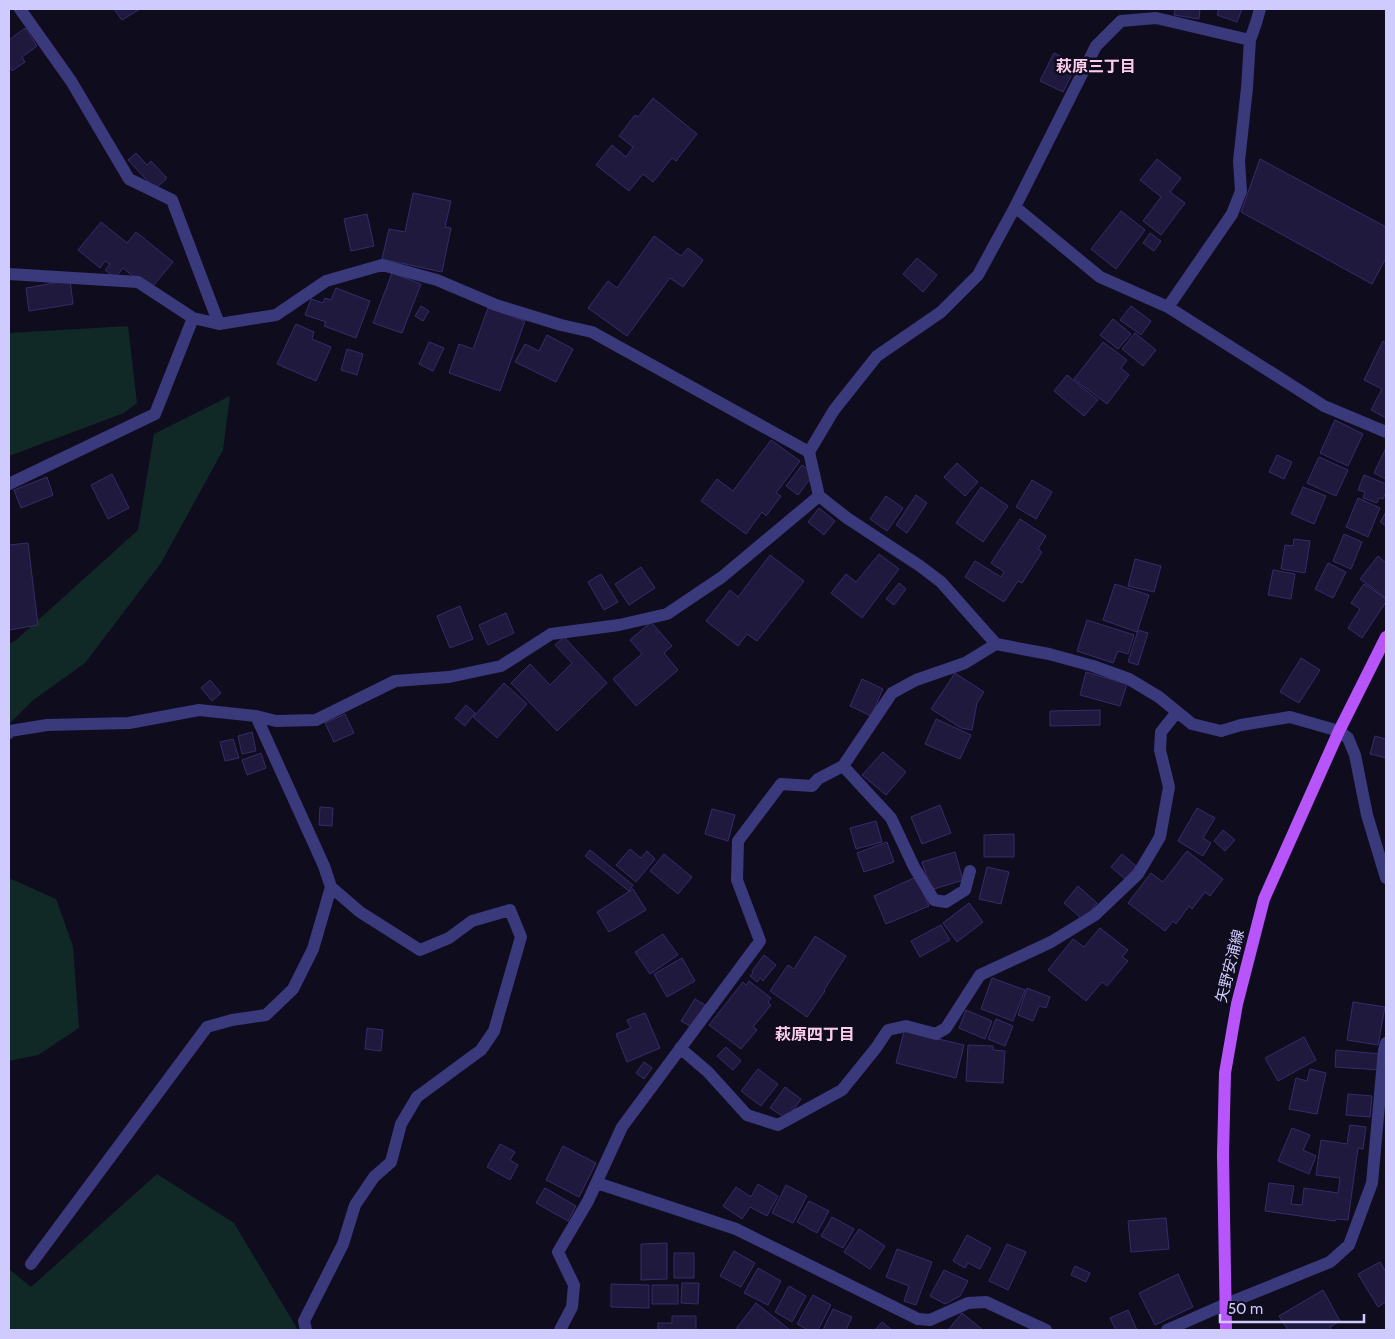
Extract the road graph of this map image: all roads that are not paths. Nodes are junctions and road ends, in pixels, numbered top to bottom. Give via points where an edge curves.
1 (20, 9) edge
2 (1260, 9) edge
3 (1250, 40) junction
4 (1015, 207) junction
5 (9, 274) edge
6 (1168, 307) junction
7 (193, 318) junction
8 (219, 324) junction
9 (1386, 432) edge
10 (810, 452) junction
11 (9, 484) edge
12 (819, 496) junction
13 (1384, 643) edge
14 (996, 644) junction
15 (1177, 712) junction
16 (256, 716) junction
17 (1339, 731) junction
18 (9, 733) edge
19 (843, 766) junction
20 (970, 871) dead end
21 (1386, 878) edge
22 (331, 887) junction
23 (1386, 1043) edge
24 (680, 1048) junction
25 (597, 1183) junction
26 (30, 1264) dead end
27 (1226, 1304) junction
28 (920, 1325) edge
29 (306, 1330) edge
30 (560, 1330) edge
31 (1046, 1330) edge
32 (1167, 1330) edge
33 (1226, 1330) edge

1 - 8 street via 71,81 129,179 172,200
2 - 3 street
3 - 4 street via 1156,18 1122,21 1096,46
3 - 6 street via 1240,161 1241,191 1232,214
4 - 6 street via 1100,277
4 - 10 street via 978,275 940,312 877,356 834,410
5 - 7 street via 138,282
6 - 9 street via 1324,406
7 - 8 street
7 - 11 street via 155,414
8 - 10 street via 276,316 326,282 382,265 437,280 496,305 592,332
10 - 12 street
12 - 14 street via 941,582
12 - 16 street via 722,577 667,614 619,625 551,634 502,666 449,676 395,681 316,720 276,721
13 - 17 main road, 矢野安浦線
14 - 15 street via 1067,659 1129,679
14 - 19 street via 964,662 892,693
15 - 17 street via 1192,724 1221,731 1290,717
15 - 24 street via 1161,732 1160,750 1169,787 1160,837 1138,874 1095,915 1051,942 980,975 946,1028 936,1034 906,1026 888,1030 842,1090 778,1125 748,1115 708,1072
16 - 18 street via 199,710 129,723 48,725
16 - 22 street
17 - 21 street via 1348,738 1355,755 1367,815
17 - 27 main road, 矢野安浦線 via 1264,899 1237,1004 1225,1073
19 - 20 street via 891,818 934,900 946,902 965,890
19 - 24 street via 818,779 812,786 781,784 738,841 737,880 760,941
22 - 26 street via 313,949 293,989 266,1014 207,1027
22 - 29 street via 360,912 420,950 449,938 472,921 510,910 521,937 494,1031 481,1050 417,1097 401,1124 391,1162 374,1177 355,1205 343,1244 304,1321
23 - 27 street via 1372,1183 1349,1245 1330,1262
24 - 25 street via 622,1127
25 - 28 street via 736,1229 907,1315
25 - 30 street via 558,1252 574,1285 572,1307
27 - 32 street
27 - 33 main road, 矢野安浦線
28 - 31 street via 968,1303 986,1302

